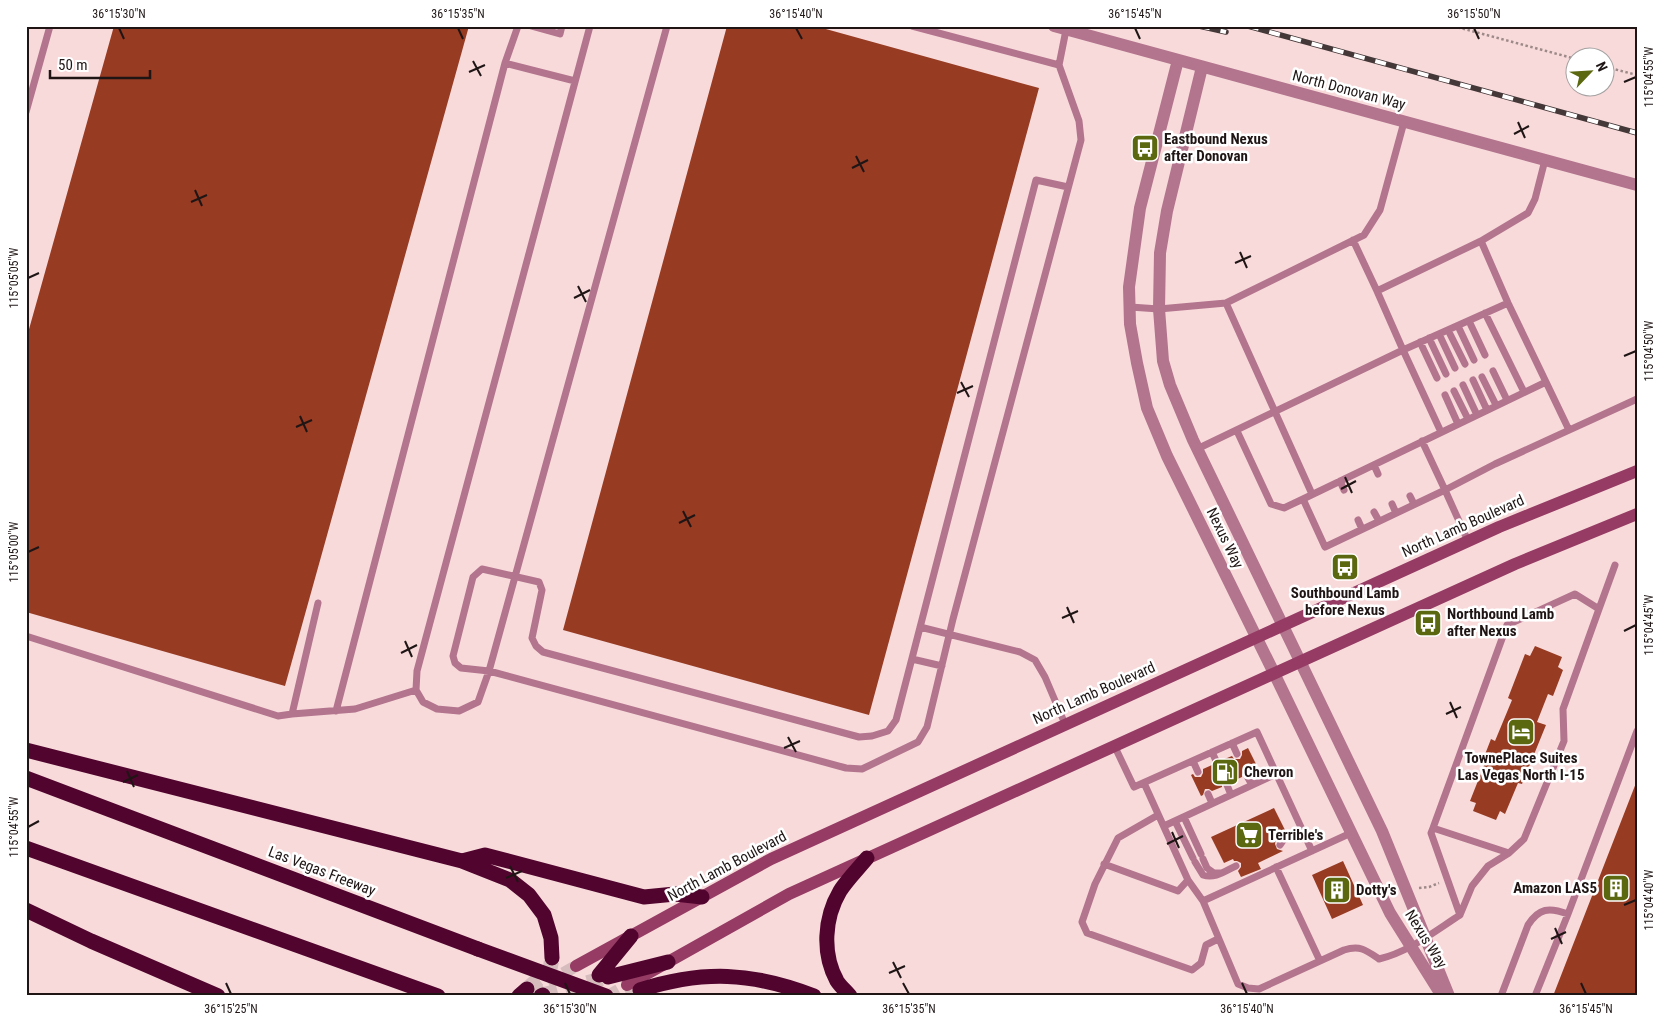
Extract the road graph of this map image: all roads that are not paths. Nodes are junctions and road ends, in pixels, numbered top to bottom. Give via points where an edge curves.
1 (50, 26) edge
2 (518, 26) edge
3 (531, 26) edge
4 (562, 26) edge
5 (590, 26) edge
6 (667, 26) edge
7 (912, 26) edge
8 (1060, 28) edge
9 (1178, 60) junction
10 (505, 63) junction
11 (1058, 65) junction
12 (1202, 67) junction
13 (575, 81) junction
14 (26, 112) edge
15 (1404, 122) junction
16 (1545, 160) junction
17 (1637, 185) edge
18 (1068, 187) junction
19 (1353, 240) junction
20 (1481, 241) junction
21 (1377, 291) junction
22 (1226, 303) junction
23 (1508, 303) junction
24 (1130, 307) junction
25 (1159, 309) junction
26 (1485, 313) junction
27 (1469, 321) junction
28 (1458, 326) junction
29 (1448, 330) junction
30 (1439, 334) junction
31 (1429, 338) junction
32 (1420, 342) junction
33 (1403, 350) junction
34 (1485, 355) dead end
35 (1474, 360) dead end
36 (1465, 364) dead end
37 (1455, 368) dead end
38 (1493, 371) dead end
39 (1446, 374) dead end
40 (1482, 377) dead end
41 (1437, 378) dead end
42 (1472, 380) dead end
43 (1546, 382) junction
44 (1463, 385) dead end
45 (1454, 391) dead end
46 (1524, 392) junction
47 (1445, 395) dead end
48 (1637, 399) edge
49 (1507, 400) junction
50 (1496, 405) junction
51 (1487, 410) junction
52 (1274, 412) junction
53 (1477, 415) junction
54 (1468, 419) junction
55 (1458, 424) junction
56 (1568, 430) junction
57 (1237, 431) junction
58 (1441, 432) junction
59 (1422, 441) junction
60 (1197, 449) junction
61 (1392, 456) junction
62 (1396, 464) dead end
63 (1374, 465) junction
64 (1637, 471) edge
65 (1356, 473) junction
66 (1378, 474) dead end
67 (1340, 481) junction
68 (1360, 482) dead end
69 (1344, 490) dead end
70 (1445, 490) junction
71 (1312, 494) junction
72 (1410, 496) dead end
73 (1303, 499) junction
74 (1392, 504) dead end
75 (1414, 504) junction
76 (1374, 512) dead end
77 (1396, 513) junction
78 (1637, 514) edge
79 (1358, 520) dead end
80 (1379, 521) junction
81 (1362, 529) junction
82 (1468, 541) junction
83 (1615, 565) dead end
84 (515, 577) junction
85 (318, 603) dead end
86 (1599, 610) junction
87 (1283, 625) junction
88 (920, 627) junction
89 (950, 634) junction
90 (26, 636) edge
91 (1256, 637) junction
92 (912, 659) junction
93 (1300, 661) junction
94 (942, 666) junction
95 (489, 671) junction
96 (1274, 673) junction
97 (416, 690) junction
98 (336, 710) junction
99 (292, 714) junction
100 (1065, 724) junction
101 (1637, 731) edge
102 (1232, 743) junction
103 (1114, 746) junction
104 (26, 750) edge
105 (1212, 752) junction
106 (1237, 754) dead end
107 (1193, 761) junction
108 (1217, 763) dead end
109 (1198, 772) dead end
110 (1276, 774) junction
111 (1247, 776) dead end
112 (26, 778) edge
113 (1144, 782) junction
114 (1227, 785) dead end
115 (1252, 785) junction
116 (1208, 794) dead end
117 (1231, 795) junction
118 (1212, 803) junction
119 (1158, 815) junction
120 (1184, 817) junction
121 (1175, 821) junction
122 (1164, 826) junction
123 (1433, 828) junction
124 (1302, 831) junction
125 (1351, 833) junction
126 (1280, 845) dead end
127 (26, 848) edge
128 (1312, 851) junction
129 (1510, 853) junction
130 (867, 858) junction
131 (462, 860) junction
132 (1104, 864) junction
133 (1236, 866) dead end
134 (1276, 867) junction
135 (1221, 872) junction
136 (1188, 880) junction
137 (702, 897) junction
138 (1203, 901) junction
139 (26, 910) edge
140 (1568, 914) junction
141 (1460, 915) junction
142 (631, 936) junction
143 (1425, 937) junction
144 (1218, 939) junction
145 (1411, 946) junction
146 (552, 958) tunnel mouth
147 (1320, 961) junction
148 (668, 962) junction
149 (576, 966) tunnel mouth
150 (634, 987) joint
151 (435, 995) edge
152 (218, 996) edge
153 (606, 996) edge
154 (814, 996) edge
155 (850, 996) edge
156 (1442, 996) edge
157 (1449, 996) edge
158 (1501, 996) edge
159 (1534, 996) edge

1 - 14 lane
2 - 10 lane
3 - 4 lane via 560,34
5 - 13 lane
6 - 84 lane
7 - 11 lane
8 - 9 street, North Donovan Way
8 - 11 lane
9 - 12 street, North Donovan Way
9 - 24 street, Nexus Way via 1140,208 1129,287
10 - 13 lane
10 - 98 lane
11 - 18 lane via 1079,121 1080,140
12 - 15 street, North Donovan Way
12 - 25 street, Nexus Way via 1167,211 1160,253
13 - 97 lane via 417,671
15 - 16 street, North Donovan Way
15 - 19 lane via 1380,210 1364,235
16 - 17 street, North Donovan Way
16 - 20 lane via 1528,213
18 - 88 lane via 1036,180
18 - 89 lane
19 - 21 lane
19 - 22 lane
20 - 21 lane
20 - 23 lane
21 - 33 lane
22 - 25 lane
22 - 52 lane
23 - 26 lane
23 - 43 lane
24 - 25 lane
24 - 91 street, Nexus Way via 1135,353 1148,408 1167,456
25 - 60 street, Nexus Way via 1165,369
26 - 27 lane
26 - 46 lane
27 - 28 lane
27 - 34 lane
28 - 29 lane
28 - 35 lane
29 - 30 lane
29 - 36 lane
30 - 31 lane
30 - 37 lane
31 - 32 lane
31 - 39 lane
32 - 33 lane
32 - 41 lane
33 - 52 lane
33 - 58 lane
38 - 49 lane
40 - 50 lane
42 - 51 lane
43 - 46 lane
43 - 56 lane
44 - 53 lane
45 - 54 lane
46 - 49 lane
47 - 55 lane
48 - 56 lane
49 - 50 lane
50 - 51 lane
51 - 53 lane
52 - 57 lane
52 - 71 lane
53 - 54 lane
54 - 55 lane
55 - 58 lane
56 - 70 lane
57 - 60 lane
57 - 73 lane via 1271,504 1284,508
58 - 59 lane
59 - 61 lane
59 - 70 lane
60 - 87 street, Nexus Way
61 - 62 lane
61 - 63 lane
63 - 65 lane
63 - 66 lane
64 - 82 main road, North Lamb Boulevard
65 - 67 lane
65 - 68 lane
67 - 69 lane
67 - 71 lane
70 - 75 lane
70 - 82 lane
71 - 73 lane
72 - 75 lane
73 - 81 lane via 1325,547
74 - 77 lane
75 - 77 lane
76 - 80 lane
77 - 80 lane
78 - 93 main road via 1514,564
79 - 81 lane
80 - 81 lane
82 - 87 main road, North Lamb Boulevard
83 - 86 lane
84 - 92 lane via 539,582 542,590 532,638 543,652 859,737 888,731 896,720
84 - 95 lane
84 - 95 lane via 482,569 474,576 454,663 461,668
85 - 99 lane
86 - 123 lane via 1575,594 1507,625
86 - 129 lane via 1563,709 1564,741 1524,839
87 - 91 main road, North Lamb Boulevard
87 - 93 street, Nexus Way
88 - 89 lane
88 - 92 lane
89 - 94 lane
89 - 100 lane via 1020,652 1035,660
90 - 99 lane via 278,716
91 - 96 street, Nexus Way
91 - 100 main road, North Lamb Boulevard
92 - 94 lane
93 - 96 main road
93 - 143 street, Nexus Way via 1382,831
94 - 95 lane via 927,727 918,742 862,769 846,768
95 - 97 lane via 478,702 459,710 437,709 422,702
96 - 103 main road
96 - 125 street, Nexus Way
97 - 98 lane via 355,709
98 - 99 lane
100 - 137 main road, North Lamb Boulevard via 771,859
101 - 140 lane
102 - 105 lane
102 - 106 lane
102 - 110 lane via 1257,732
103 - 113 lane via 1134,787
103 - 130 main road
104 - 131 highway
105 - 107 lane
105 - 108 lane
107 - 109 lane
107 - 113 lane
110 - 115 lane
110 - 124 lane
111 - 115 lane
112 - 153 highway, Las Vegas Freeway, bridge
113 - 119 lane
114 - 117 lane
115 - 117 lane
116 - 118 lane
117 - 118 lane
118 - 120 lane
119 - 122 lane
119 - 132 lane via 1118,838
120 - 121 lane
120 - 135 lane via 1207,868 1214,873
121 - 122 lane
121 - 135 lane via 1202,875 1209,877
122 - 136 lane
123 - 129 lane
123 - 141 lane via 1431,833
124 - 126 lane
124 - 128 lane
125 - 128 lane
125 - 145 street, Nexus Way via 1390,913
127 - 151 highway
128 - 134 lane
129 - 141 lane via 1488,866 1472,886
130 - 148 main road via 789,894
130 - 155 highway via 840,892 829,918 826,938 837,982
131 - 137 highway via 485,855 644,897 675,894
131 - 146 highway via 510,880 529,895 544,915 551,938
132 - 136 lane via 1178,890
132 - 144 lane via 1082,922 1087,932 1192,970 1200,963 1206,945
133 - 135 lane
134 - 138 lane
134 - 147 lane
136 - 138 lane
137 - 142 main road, North Lamb Boulevard
138 - 144 lane
139 - 152 highway
140 - 158 lane via 1547,909 1535,915
140 - 159 lane
141 - 143 lane
142 - 148 highway via 603,976
142 - 149 main road, North Lamb Boulevard
143 - 145 lane
143 - 157 street, Nexus Way
144 - 147 lane via 1238,984 1248,988 1259,989
145 - 147 lane via 1379,959 1355,946
145 - 156 street, Nexus Way
148 - 150 main road
150 - 154 highway via 722,975 762,980

